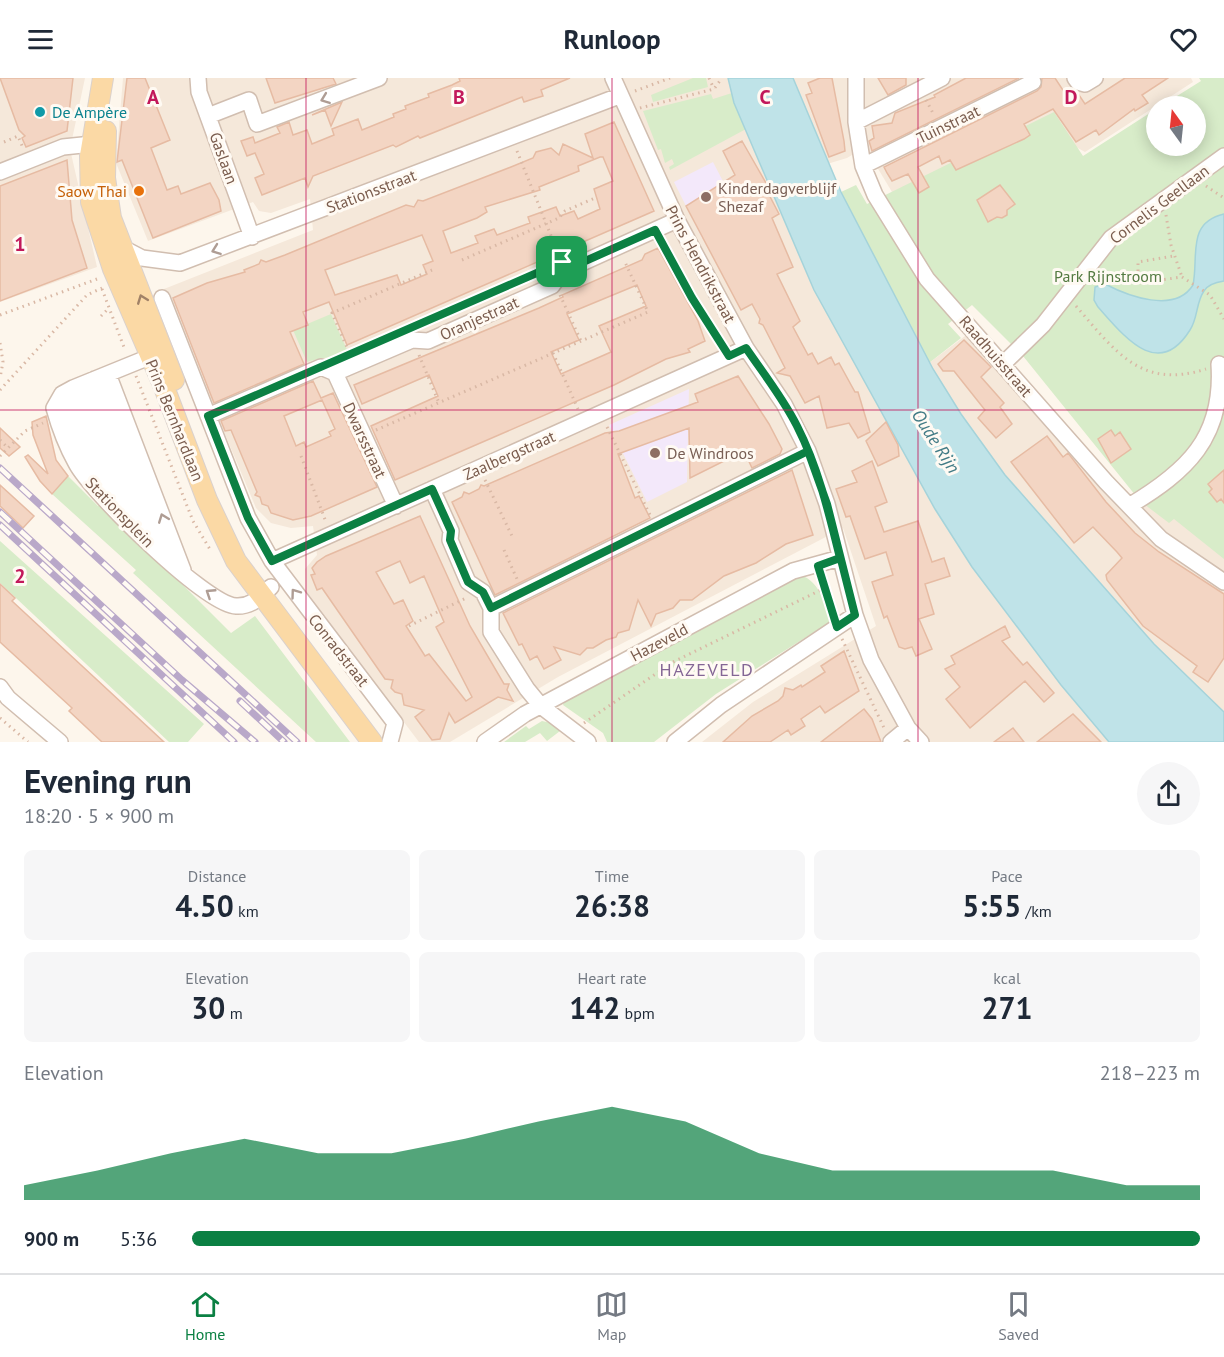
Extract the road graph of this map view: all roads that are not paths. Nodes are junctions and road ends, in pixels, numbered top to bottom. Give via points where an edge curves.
1 (103, 78) edge
2 (114, 78) edge
3 (189, 78) edge
4 (379, 78) edge
5 (613, 78) edge
6 (855, 78) edge
7 (942, 78) edge
8 (1075, 78) edge
9 (1095, 78) edge
10 (1033, 82) dead end
11 (199, 85) edge
12 (619, 96) junction
13 (208, 116) junction
14 (856, 122) junction
15 (98, 143) junction
16 (1224, 156) edge
17 (863, 166) junction
18 (0, 172) edge
19 (677, 220) junction
20 (252, 237) junction
21 (102, 238) junction
22 (122, 247) junction
23 (162, 298) dead end
24 (746, 348) junction
25 (156, 354) junction
26 (1003, 364) junction
27 (1219, 364) road end
28 (335, 373) junction
29 (85, 384) junction
30 (208, 416) junction
31 (808, 451) junction
32 (432, 489) junction
33 (396, 506) junction
34 (1129, 506) junction
35 (121, 517) junction
36 (143, 538) junction
37 (165, 558) junction
38 (840, 558) junction
39 (272, 561) junction
40 (184, 573) junction
41 (1222, 578) edge
42 (266, 591) junction
43 (491, 608) junction
44 (855, 615) junction
45 (3, 693) edge
46 (541, 706) junction
47 (908, 728) junction
48 (60, 742) edge
49 (372, 742) edge
50 (388, 742) edge
51 (485, 742) edge
52 (588, 742) edge
53 (675, 742) edge
54 (891, 742) edge
55 (921, 742) edge

1 - 15 main road, Prins Bernhardlaan
2 - 15 main road, Prins Bernhardlaan
3 - 11 street, Gaslaan
4 -> 13 street via 257,124 249,100
5 - 12 street, Prins Hendrikstraat
6 - 14 street, Raadhuisstraat
7 - 14 street
8 - 9 street via 1085,84
10 - 17 street, Tuinstraat
11 - 13 street, Gaslaan
12 - 19 street, Prins Hendrikstraat
12 - 20 street, Stationsstraat
13 - 20 street, Gaslaan
14 - 17 street, Raadhuisstraat
15 - 18 street via 63,147
15 - 21 main road, Prins Bernhardlaan via 91,202
15 - 22 main road, Prins Bernhardlaan via 106,200
16 - 26 street, Cornelis Geellaan via 1110,238 1043,325
17 - 26 street, Raadhuisstraat via 875,195 927,279
19 - 24 street, Prins Hendrikstraat
19 - 28 street, Oranjestraat via 564,266 554,283 428,340 413,333
20 -> 22 street, Stationsstraat via 180,263 142,258
21 - 22 street
21 - 25 main road, Prins Bernhardlaan
25 -> 22 main road, Prins Bernhardlaan
23 - 30 street
24 - 31 street, Prins Hendrikstraat via 784,404
24 - 32 street, Zaalbergstraat
25 - 29 street
25 - 42 main road, Prins Bernhardlaan via 231,523
26 - 34 street, Raadhuisstraat
27 - 34 street via 1224,378 1221,410 1209,441 1176,476
28 - 30 street, Oranjestraat via 321,367
28 - 33 street, Dwarsstraat
29 - 35 street
29 - 35 street, Stationsplein via 101,495
29 - 36 street
29 - 37 street
40 -> 29 street
30 - 39 street via 248,518
31 - 38 street, Prins Hendrikstraat via 827,504
31 - 43 street
32 - 33 street, Zaalbergstraat
32 - 43 street via 468,582 481,591
33 - 39 street, Zaalbergstraat
34 - 41 street, Raadhuisstraat via 1161,538
35 - 36 street, Stationsplein
36 - 37 street, Stationsplein
37 - 40 street, Stationsplein
38 - 44 street, Prins Hendrikstraat
38 - 46 street, Hazeveld via 793,571
50 -> 39 street, Conradstraat via 395,723
42 -> 40 street, Stationsplein via 252,604 235,607
42 - 49 main road, Prins Bernhardlaan
42 - 50 main road, Prins Bernhardlaan
43 - 46 street via 491,632
44 - 47 street, Prins Hendrikstraat via 871,660
44 - 53 street via 721,705
45 - 48 street
46 - 51 street, Hazeveld
46 - 52 street
47 - 54 street
47 - 55 street, Prins Hendrikstraat

